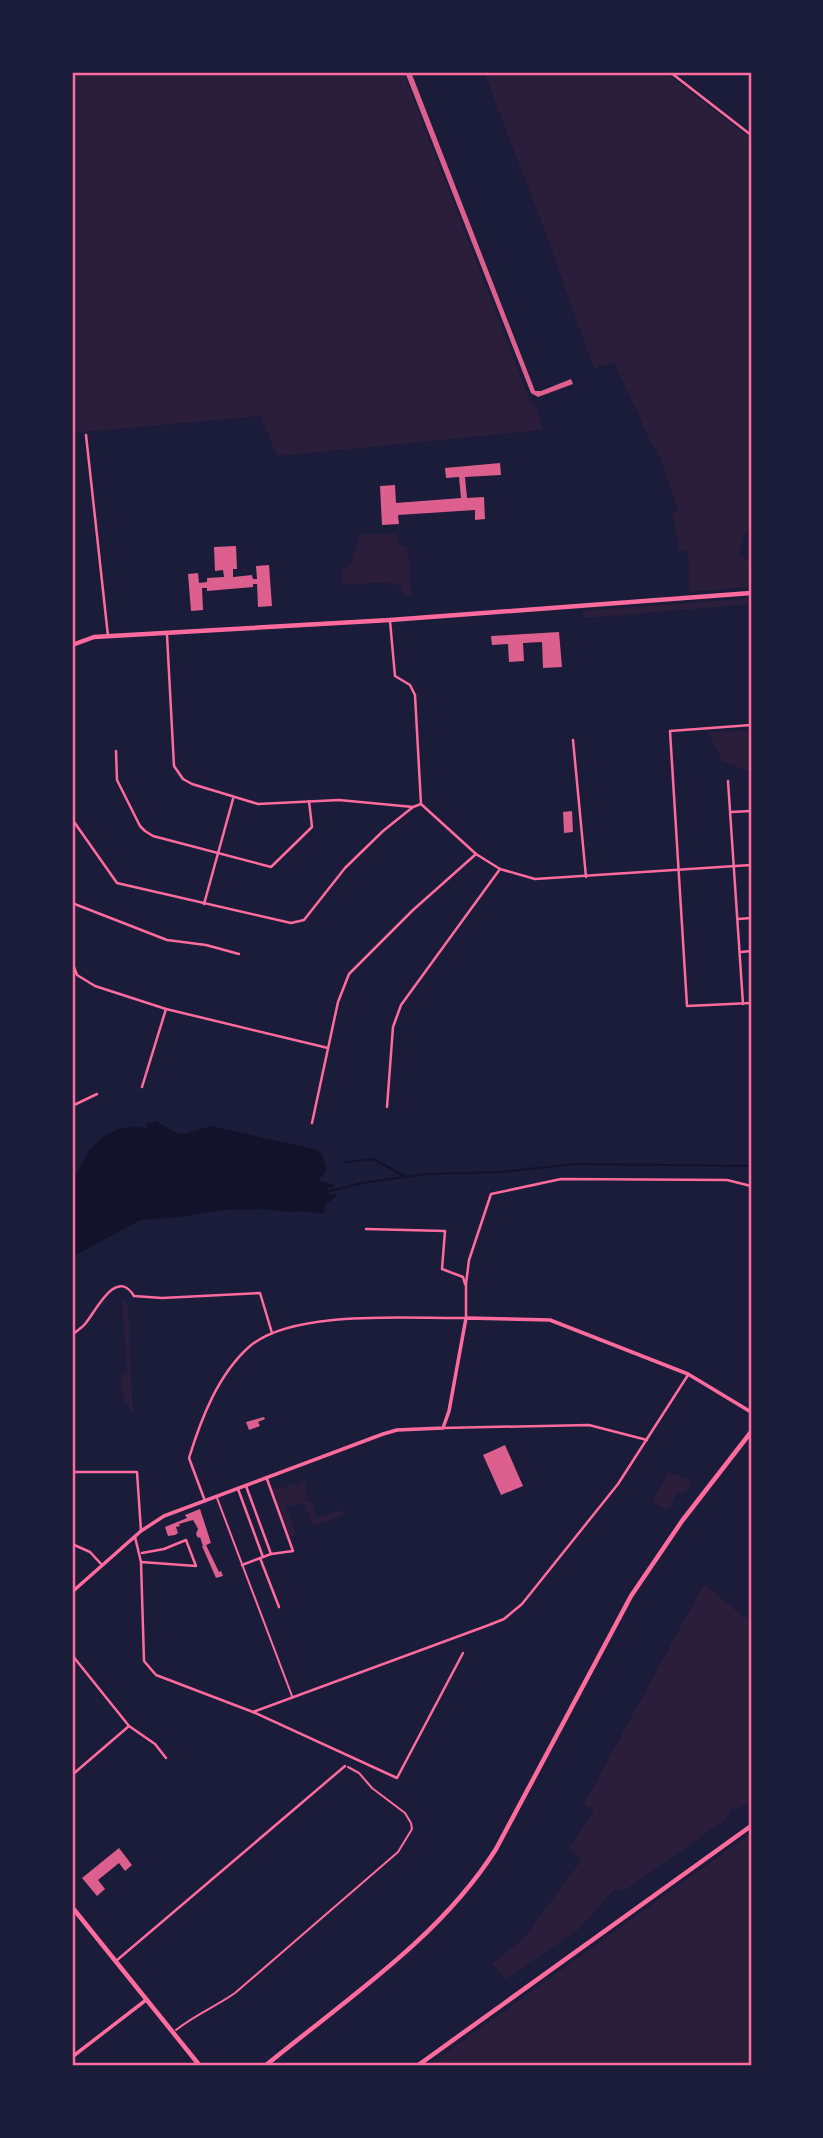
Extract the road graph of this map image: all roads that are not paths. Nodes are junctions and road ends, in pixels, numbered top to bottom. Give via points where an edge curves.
1 (78, 72) edge
2 (670, 72) edge
3 (72, 74) edge
4 (751, 134) edge
5 (86, 435) dead end
6 (751, 593) edge
7 (390, 620) junction
8 (167, 633) junction
9 (108, 636) junction
10 (72, 645) edge
11 (751, 725) edge
12 (573, 740) dead end
13 (116, 751) dead end
14 (729, 781) dead end
15 (233, 798) junction
16 (309, 801) junction
17 (421, 804) junction
18 (413, 807) junction
19 (751, 811) edge
20 (731, 812) junction
21 (72, 819) edge
22 (78, 828) junction
23 (72, 831) edge
24 (218, 853) junction
25 (476, 854) junction
26 (751, 865) edge
27 (734, 866) junction
28 (500, 869) junction
29 (681, 870) junction
30 (586, 877) junction
31 (72, 903) edge
32 (204, 904) junction
33 (751, 918) edge
34 (738, 919) junction
35 (751, 951) edge
36 (740, 952) junction
37 (239, 954) dead end
38 (72, 962) edge
39 (751, 1003) edge
40 (743, 1004) junction
41 (166, 1009) junction
42 (328, 1048) junction
43 (142, 1087) dead end
44 (97, 1094) dead end
45 (72, 1106) edge
46 (387, 1108) dead end
47 (312, 1123) dead end
48 (751, 1186) edge
49 (366, 1229) dead end
50 (466, 1284) junction
51 (466, 1318) junction
52 (272, 1333) junction
53 (72, 1335) edge
54 (688, 1374) junction
55 (751, 1412) edge
56 (443, 1428) junction
57 (751, 1432) edge
58 (646, 1440) junction
59 (72, 1472) edge
60 (267, 1479) junction
61 (246, 1486) junction
62 (238, 1489) junction
63 (216, 1497) junction
64 (205, 1501) junction
65 (141, 1531) junction
66 (135, 1537) junction
67 (72, 1544) edge
68 (140, 1553) junction
69 (271, 1554) junction
70 (262, 1558) junction
71 (141, 1562) junction
72 (102, 1565) junction
73 (242, 1565) junction
74 (72, 1592) edge
75 (279, 1607) dead end
76 (463, 1653) dead end
77 (72, 1655) edge
78 (293, 1698) junction
79 (253, 1712) junction
80 (129, 1726) junction
81 (166, 1758) dead end
82 (345, 1766) road end
83 (72, 1775) edge
84 (751, 1826) edge
85 (72, 1908) edge
86 (116, 1962) junction
87 (146, 2000) junction
88 (72, 2057) edge
89 (200, 2066) edge
90 (265, 2066) edge
91 (417, 2066) edge

1 - 3 street
2 - 4 street
5 - 9 street
6 - 7 main road
7 - 8 main road
7 - 17 street via 395,676 410,685 415,695
8 - 9 main road
8 - 15 street via 174,766 192,784
9 - 10 main road
11 - 29 street via 670,731
12 - 30 street
13 - 24 street via 117,780 140,826 153,836
14 - 20 street
15 - 16 street via 258,804
15 - 24 street
16 - 18 street
16 - 24 street via 312,827 271,867
17 - 18 street
17 - 25 street
18 - 32 street via 345,868 304,920 283,923
19 - 20 street
20 - 27 street
21 - 22 street
22 - 23 street
22 - 32 street via 117,883
24 - 32 street
25 - 28 street
25 - 42 street via 349,974
26 - 27 street
27 - 29 street
27 - 34 street
28 - 30 street via 535,879
28 - 46 street via 401,1005 393,1027
29 - 30 street
29 - 40 street via 687,1006
31 - 37 street via 167,940
33 - 34 street
34 - 36 street
35 - 36 street
36 - 40 street
38 - 41 street via 83,981
39 - 40 street
41 - 42 street
41 - 43 street
42 - 47 street
44 - 45 street
48 - 50 street via 727,1180 561,1179 491,1194 469,1260
49 - 50 street via 445,1231 442,1269 463,1277
50 - 51 street
51 - 52 street via 330,1320
51 - 54 street via 550,1320
51 - 56 street
52 - 53 street via 260,1293 162,1298 134,1296 123,1287 102,1297 86,1323
52 - 64 street via 251,1345 230,1367 194,1443 189,1458
54 - 55 street
54 - 58 street
56 - 58 street via 589,1425
56 - 60 street via 390,1432
57 - 90 main road via 631,1596 472,1886 401,1956
58 - 78 street via 618,1483 514,1612
59 - 65 street via 137,1472
60 - 61 street
60 - 69 street via 293,1551
61 - 62 street
61 - 69 street
62 - 63 street
62 - 70 street
63 - 64 street
63 - 73 lane
64 - 65 street via 164,1516
65 - 66 street
66 - 68 street
66 - 72 street
67 - 72 street via 90,1552
68 - 71 street
68 - 71 street via 186,1540 196,1566
69 - 70 street
70 - 73 street
70 - 75 street
71 - 79 street via 147,1667 156,1675
72 - 74 street
73 - 78 lane
76 - 79 street via 397,1778
77 - 80 street
78 - 79 street
80 - 81 street
80 - 83 street
82 - 86 street
84 - 91 main road
85 - 86 main road
86 - 87 main road
87 - 88 street
87 - 89 main road

